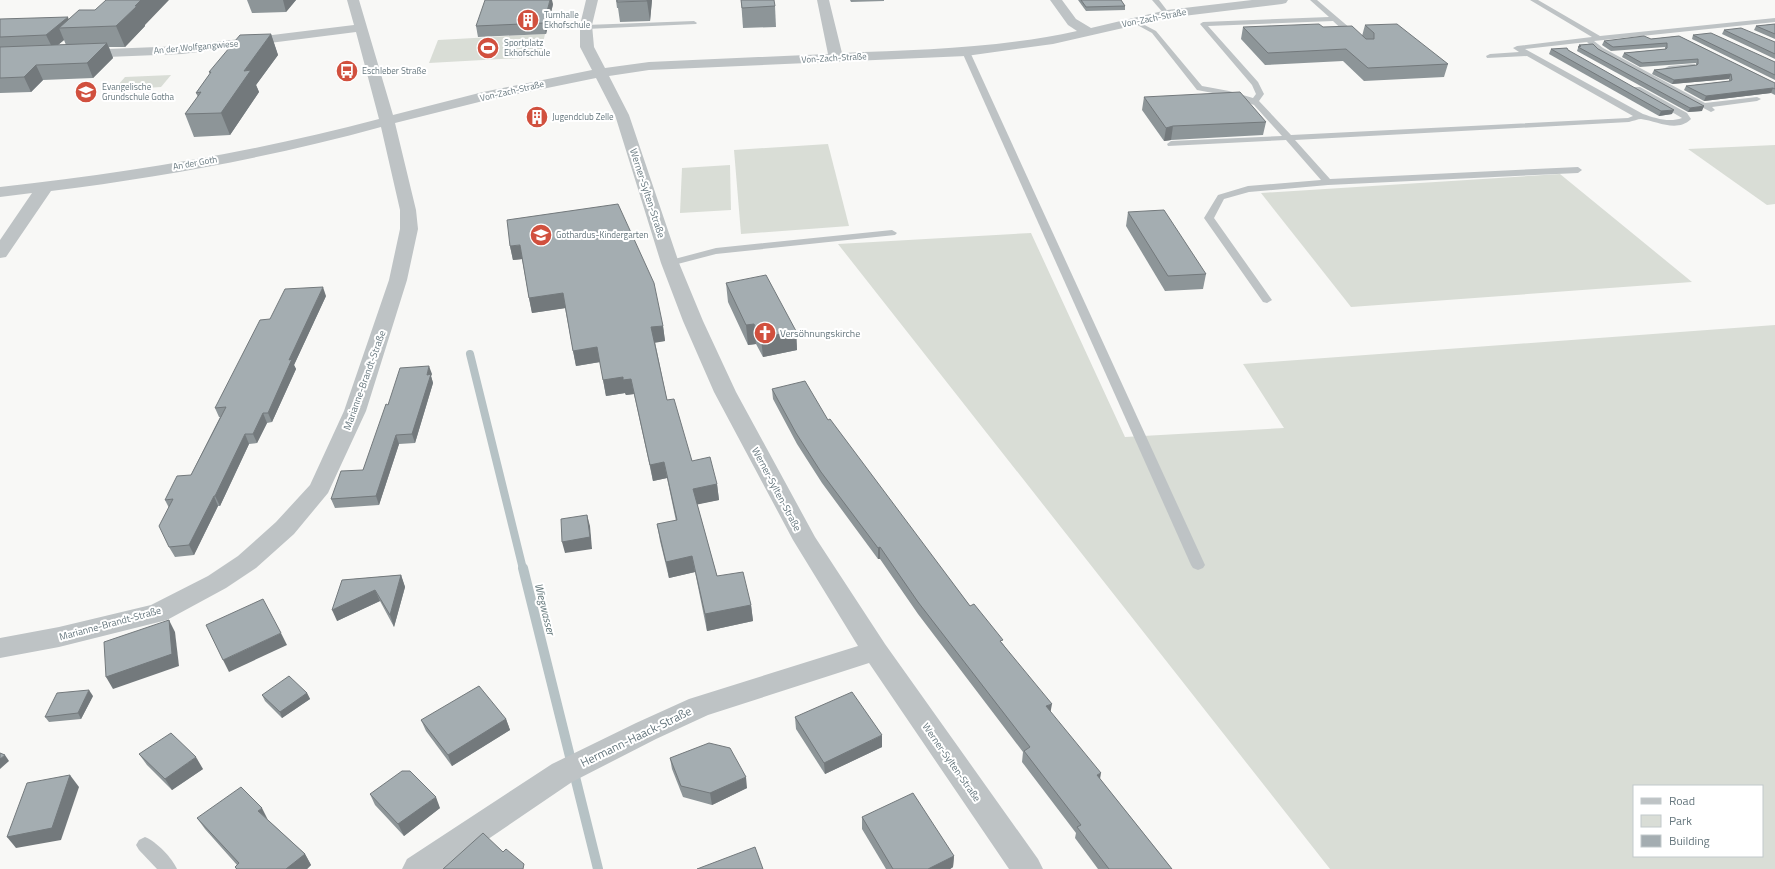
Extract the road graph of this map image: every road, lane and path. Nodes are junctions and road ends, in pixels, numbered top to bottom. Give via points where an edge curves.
1 (353, 0) edge
2 (592, 0) edge
3 (822, 0) edge
4 (1056, 0) edge
5 (1155, 0) edge
6 (1282, 0) edge
7 (1313, 0) edge
8 (1533, 0) edge
9 (1167, 14) junction
10 (1335, 19) junction
11 (1133, 20) junction
12 (1775, 20) edge
13 (1765, 22) junction
14 (694, 23) dead end
15 (1732, 25) junction
16 (1775, 26) edge
17 (586, 27) junction
18 (361, 28) junction
19 (1699, 28) junction
20 (1666, 31) junction
21 (1747, 31) edge
22 (1089, 32) junction
23 (1713, 34) edge
24 (1599, 38) junction
25 (1679, 38) edge
26 (1588, 39) junction
27 (1362, 43) edge
28 (966, 52) junction
29 (69, 54) edge
30 (1528, 54) junction
31 (1624, 54) edge
32 (1610, 55) junction
33 (1490, 56) dead end
34 (836, 58) junction
35 (1692, 66) edge
36 (600, 72) junction
37 (1640, 72) junction
38 (1631, 86) edge
39 (1686, 86) edge
40 (1671, 88) junction
41 (1757, 99) dead end
42 (1255, 102) junction
43 (1704, 106) junction
44 (1712, 110) dead end
45 (1640, 116) junction
46 (387, 121) junction
47 (1288, 138) junction
48 (1171, 144) edge
49 (1578, 170) dead end
50 (1328, 182) junction
51 (45, 187) junction
52 (0, 192) edge
53 (892, 233) dead end
54 (0, 253) edge
55 (670, 263) junction
56 (1267, 300) dead end
57 (1198, 564) dead end
58 (0, 648) edge
59 (876, 651) junction
60 (145, 845) dead end
61 (168, 869) edge
62 (418, 869) edge
63 (1027, 869) edge

1 - 18 street
2 - 17 street, Werner-Sylten-Straße
3 - 34 street
4 - 22 street via 1072,22
5 - 9 lane
6 - 9 street, Von-Zach-Straße
7 - 10 lane
8 - 24 lane
9 - 11 street, Von-Zach-Straße
10 - 27 lane
10 - 42 lane via 1203,24 1255,84 1260,94
11 - 22 street, Von-Zach-Straße
11 - 42 lane via 1154,32 1200,88 1244,96
12 - 13 lane
13 - 15 lane
13 - 16 lane
14 - 17 lane
15 - 19 lane
15 - 21 lane
17 - 36 street, Werner-Sylten-Straße via 587,47
18 - 29 street, An der Wolfgangwiese via 189,49
18 - 46 street
19 - 20 lane
19 - 23 lane
20 - 24 lane
20 - 25 lane
22 - 28 street, Von-Zach-Straße via 1025,45
24 - 26 lane
26 - 30 lane via 1518,48
26 - 32 lane
28 - 34 street, Von-Zach-Straße
28 - 57 lane
30 - 33 lane
30 - 45 lane
31 - 32 lane
32 - 37 lane
34 - 36 street, Von-Zach-Straße via 648,66
35 - 37 lane
36 - 46 street, Von-Zach-Straße via 460,102
36 - 55 street, Werner-Sylten-Straße via 622,115
37 - 40 lane
38 - 45 lane via 1684,115 1686,119 1671,123
39 - 40 lane
40 - 43 lane
41 - 43 lane
42 - 47 lane
43 - 44 lane
45 - 47 lane via 1629,120
46 - 51 street, An der Goth via 279,148
46 - 58 street, Marianne-Brandt-Straße via 408,210 406,250 355,411 320,488 285,528 247,562 217,582 158,612 59,637
47 - 48 lane
47 - 50 lane
49 - 50 lane
50 - 56 lane via 1248,189 1221,197 1210,218
51 - 52 street, An der Goth
51 - 54 street
53 - 55 lane via 716,251
55 - 59 street, Werner-Sylten-Straße via 725,392 805,540
59 - 62 street, Hermann-Haack-Straße via 698,707 600,753 562,773
59 - 63 street, Werner-Sylten-Straße
60 - 61 lane

